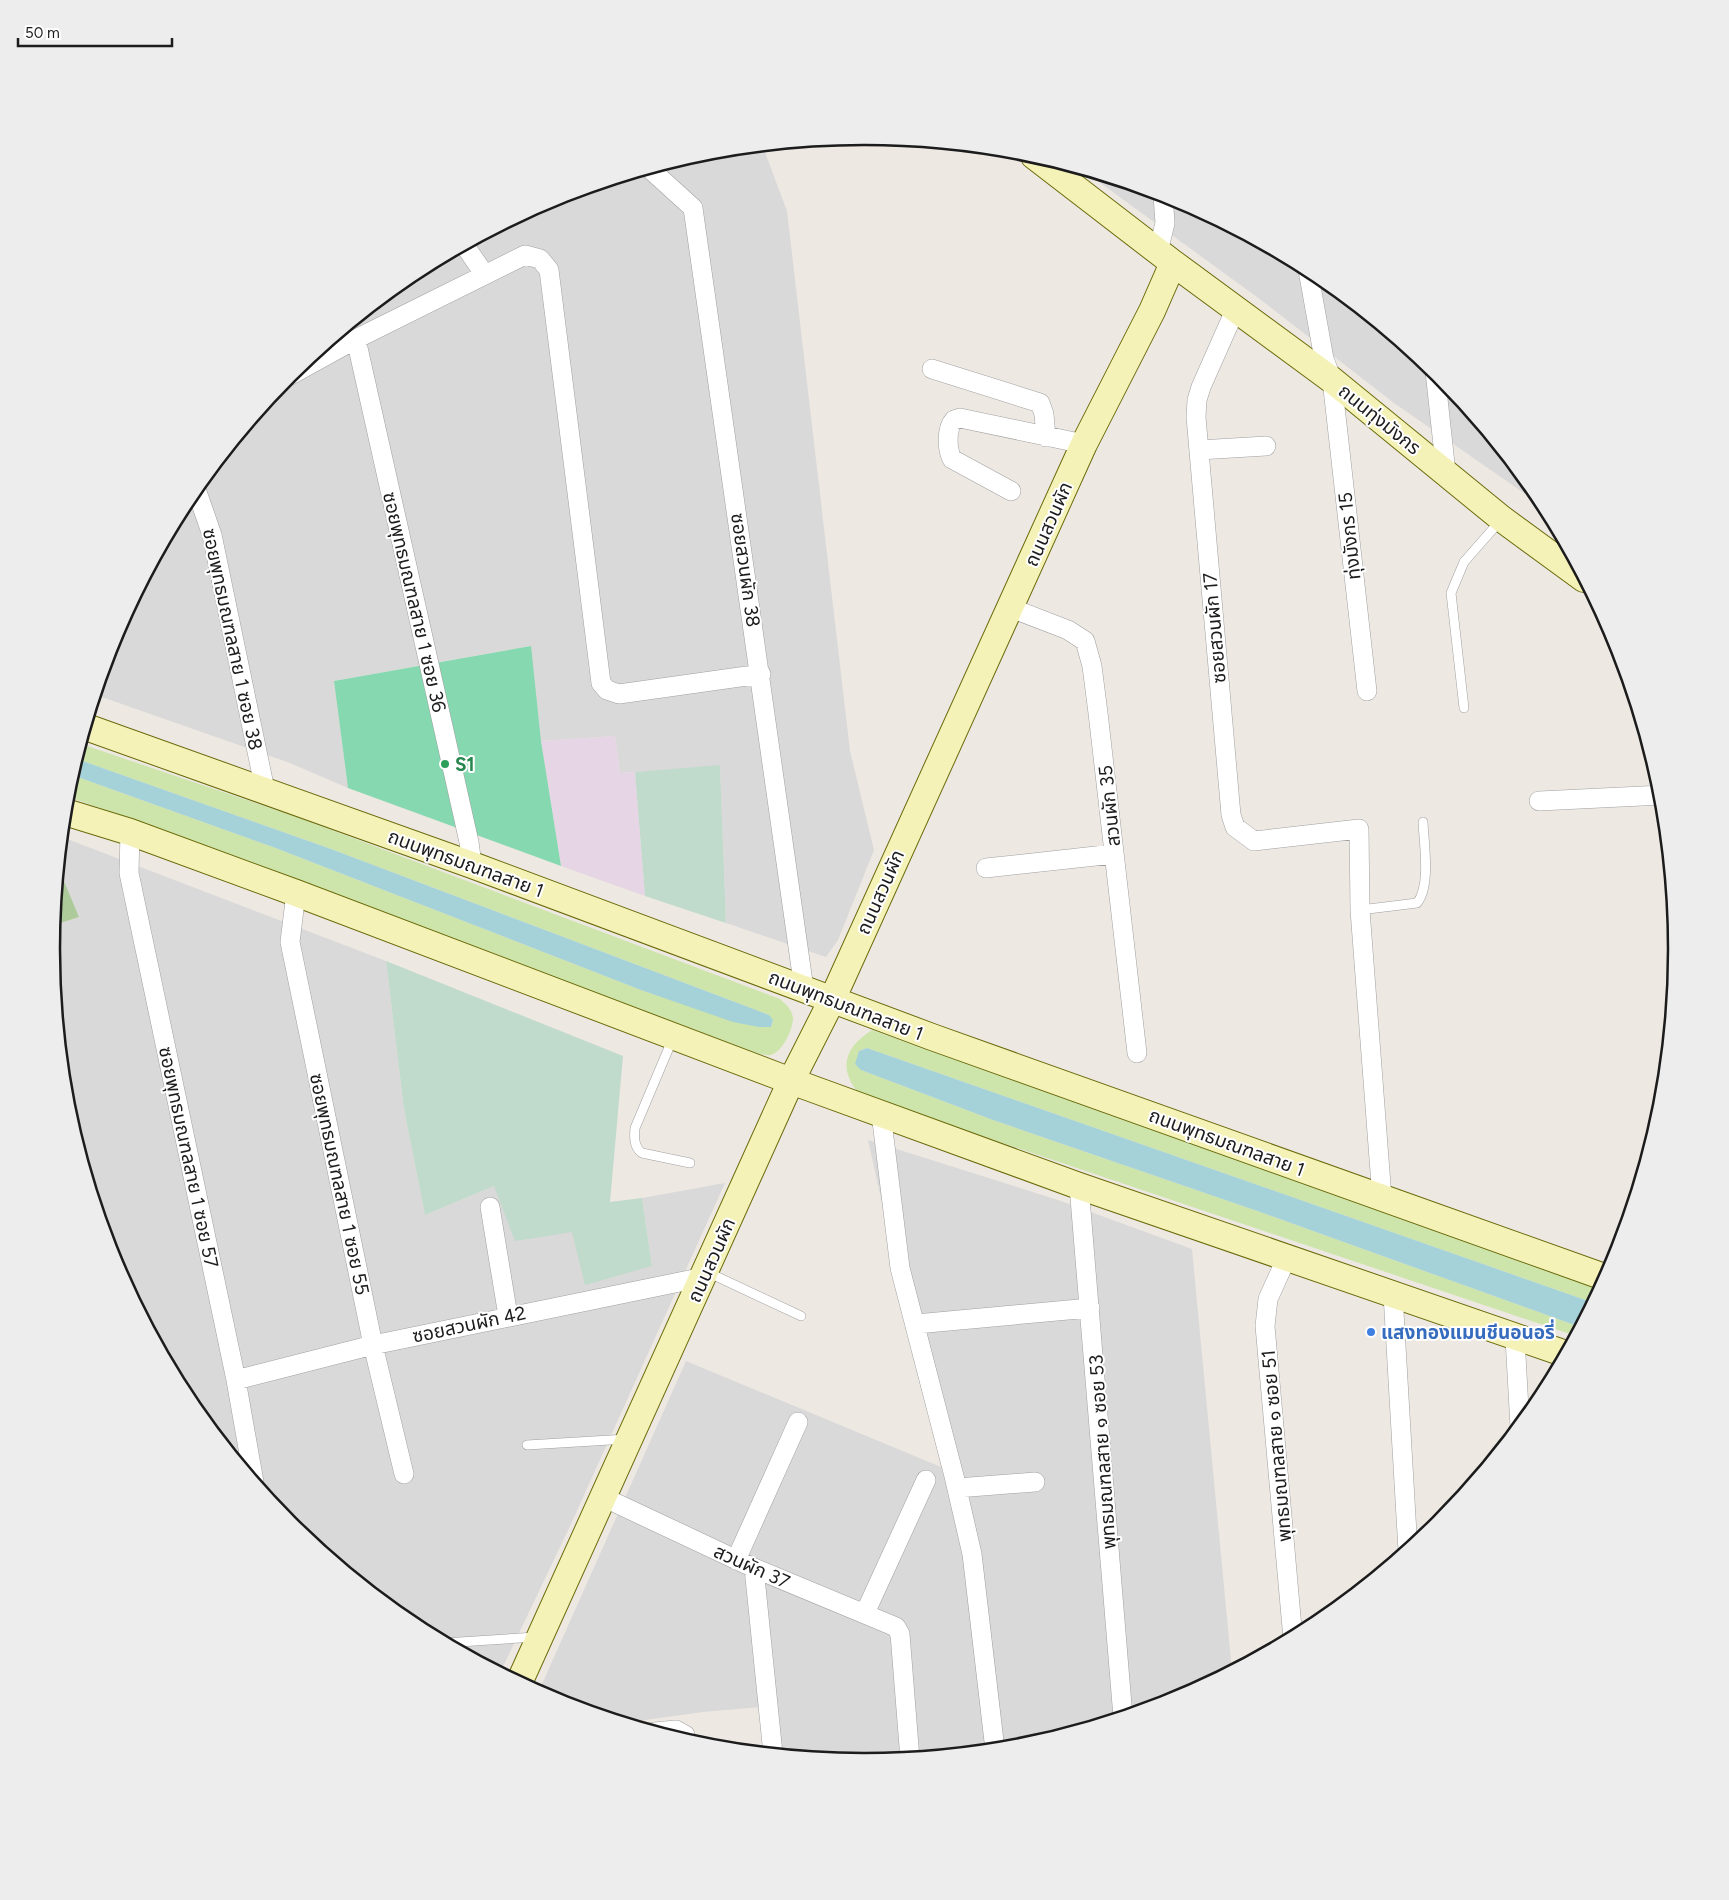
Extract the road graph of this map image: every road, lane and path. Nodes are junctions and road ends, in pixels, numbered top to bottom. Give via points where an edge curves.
1 (1049, 168) edge
2 (655, 173) edge
3 (1163, 203) edge
4 (468, 250) edge
5 (1166, 258) junction
6 (486, 275) junction
7 (1310, 280) edge
8 (1236, 308) junction
9 (356, 339) junction
10 (324, 355) edge
11 (932, 369) dead end
12 (1332, 380) junction
13 (1436, 385) edge
14 (1046, 437) junction
15 (1084, 444) junction
16 (1266, 446) dead end
17 (1199, 450) junction
18 (1446, 474) junction
19 (1011, 490) dead end
20 (199, 498) edge
21 (1502, 519) junction
22 (1571, 566) edge
23 (1010, 608) junction
24 (761, 674) junction
25 (1366, 691) dead end
26 (1464, 708) dead end
27 (92, 728) edge
28 (265, 790) junction
29 (1654, 795) edge
30 (1539, 801) dead end
31 (72, 814) edge
32 (1423, 822) dead end
33 (130, 832) junction
34 (1114, 854) junction
35 (472, 865) junction
36 (986, 868) dead end
37 (296, 892) junction
38 (1360, 910) junction
39 (804, 989) junction
40 (828, 1008) junction
41 (674, 1035) junction
42 (1137, 1053) dead end
43 (795, 1074) junction
44 (881, 1113) junction
45 (690, 1162) dead end
46 (1079, 1186) junction
47 (1382, 1198) junction
48 (490, 1207) dead end
49 (1287, 1257) junction
50 (705, 1274) junction
51 (1600, 1276) edge
52 (1392, 1294) junction
53 (1090, 1308) junction
54 (508, 1316) junction
55 (801, 1316) dead end
56 (916, 1324) junction
57 (1515, 1338) junction
58 (374, 1345) junction
59 (1561, 1352) edge
60 (236, 1380) junction
61 (1519, 1416) edge
62 (798, 1422) dead end
63 (630, 1439) junction
64 (527, 1445) dead end
65 (252, 1471) edge
66 (404, 1474) dead end
67 (926, 1480) dead end
68 (1035, 1482) dead end
69 (957, 1488) junction
70 (603, 1497) junction
71 (1408, 1543) edge
72 (736, 1560) junction
73 (754, 1568) junction
74 (865, 1613) junction
75 (1292, 1631) edge
76 (539, 1637) junction
77 (455, 1642) edge
78 (522, 1678) edge
79 (1123, 1712) edge
80 (994, 1744) edge
81 (773, 1749) edge
82 (910, 1753) edge

1 - 5 main road
2 - 24 street, ซอยสวนผัก 38 via 693,208
3 - 5 street
4 - 6 street
5 - 8 main road, ถนนทุ่งมังกร
5 - 15 main road, ถนนสวนผัก via 1152,311
6 - 9 street
6 - 24 street via 525,255 540,259 549,270 602,683 607,690 619,694
7 - 12 street, ทุ่งมังกร 15 via 1324,359
8 - 12 main road, ถนนทุ่งมังกร
8 - 17 street, ซอยสวนผัก 17 via 1197,400
9 - 10 street
9 - 35 street, ซอยพุทธมณฑลสาย 1 ซอย 36
11 - 14 street via 1040,403
12 - 18 main road, ถนนทุ่งมังกร
12 - 25 street, ทุ่งมังกร 15
13 - 18 street
14 - 15 street
14 - 19 street via 960,418 951,424 948,451 952,459
15 - 23 main road, ถนนสวนผัก
16 - 17 street
17 - 38 street, ซอยสวนผัก 17 via 1231,815 1235,827 1254,841 1359,830
18 - 21 main road, ถนนทุ่งมังกร
20 - 28 street, ซอยพุทธมณฑลสาย 1 ซอย 38 via 212,535
21 - 22 main road, ถนนทุ่งมังกร
21 - 26 lane via 1464,562 1451,593
23 - 34 street, สวนผัก 35 via 1068,630 1085,640 1092,666
23 - 40 main road, ถนนสวนผัก
24 - 39 street, ซอยสวนผัก 38
27 - 28 main road, ถนนพุทธมณฑลสาย 1
28 - 35 main road, ถนนพุทธมณฑลสาย 1
29 - 30 street
31 - 33 main road
32 - 38 lane via 1425,884 1422,897 1417,903
33 - 37 main road
33 - 60 street, ซอยพุทธมณฑลสาย 1 ซอย 57 via 130,873
34 - 36 street
34 - 42 street, สวนผัก 35
35 - 39 main road, ถนนพุทธมณฑลสาย 1
37 - 41 main road
37 - 58 street, ซอยพุทธมณฑลสาย 1 ซอย 55 via 290,942
38 - 47 street
39 - 40 main road, ถนนพุทธมณฑลสาย 1
40 - 43 main road, ถนนสวนผัก
40 - 47 main road, ถนนพุทธมณฑลสาย 1
41 - 43 main road
41 - 45 lane via 634,1139 642,1153
43 - 44 main road
43 - 50 main road, ถนนสวนผัก
44 - 46 main road
44 - 56 street via 900,1268
46 - 49 main road
46 - 53 street, พุทธมณฑลสาย ๑ ซอย 53
47 - 51 main road, ถนนพุทธมณฑลสาย 1
48 - 54 street
49 - 52 main road
49 - 75 street, พุทธมณฑลสาย ๑ ซอย 51 via 1268,1299 1265,1326
50 - 54 street, ซอยสวนผัก 42
50 - 55 lane
50 - 63 main road, ถนนสวนผัก
52 - 57 main road
52 - 71 street
53 - 56 street
53 - 79 street, พุทธมณฑลสาย ๑ ซอย 53
54 - 58 street, ซอยสวนผัก 42
56 - 69 street
57 - 59 main road
57 - 61 street
58 - 60 street, ซอยสวนผัก 42
58 - 66 street, ซอยพุทธมณฑลสาย 1 ซอย 55
60 - 65 street, ซอยพุทธมณฑลสาย 1 ซอย 57
62 - 72 street
63 - 64 lane
63 - 70 main road, ถนนสวนผัก
67 - 74 street
68 - 69 street
69 - 80 street via 972,1554
70 - 72 street, สวนผัก 37
70 - 76 main road, ถนนสวนผัก
72 - 73 street, สวนผัก 37
73 - 74 street, สวนผัก 37
73 - 81 street
74 - 82 street, สวนผัก 37 via 896,1627 900,1634
76 - 77 lane
76 - 78 main road, ถนนสวนผัก

